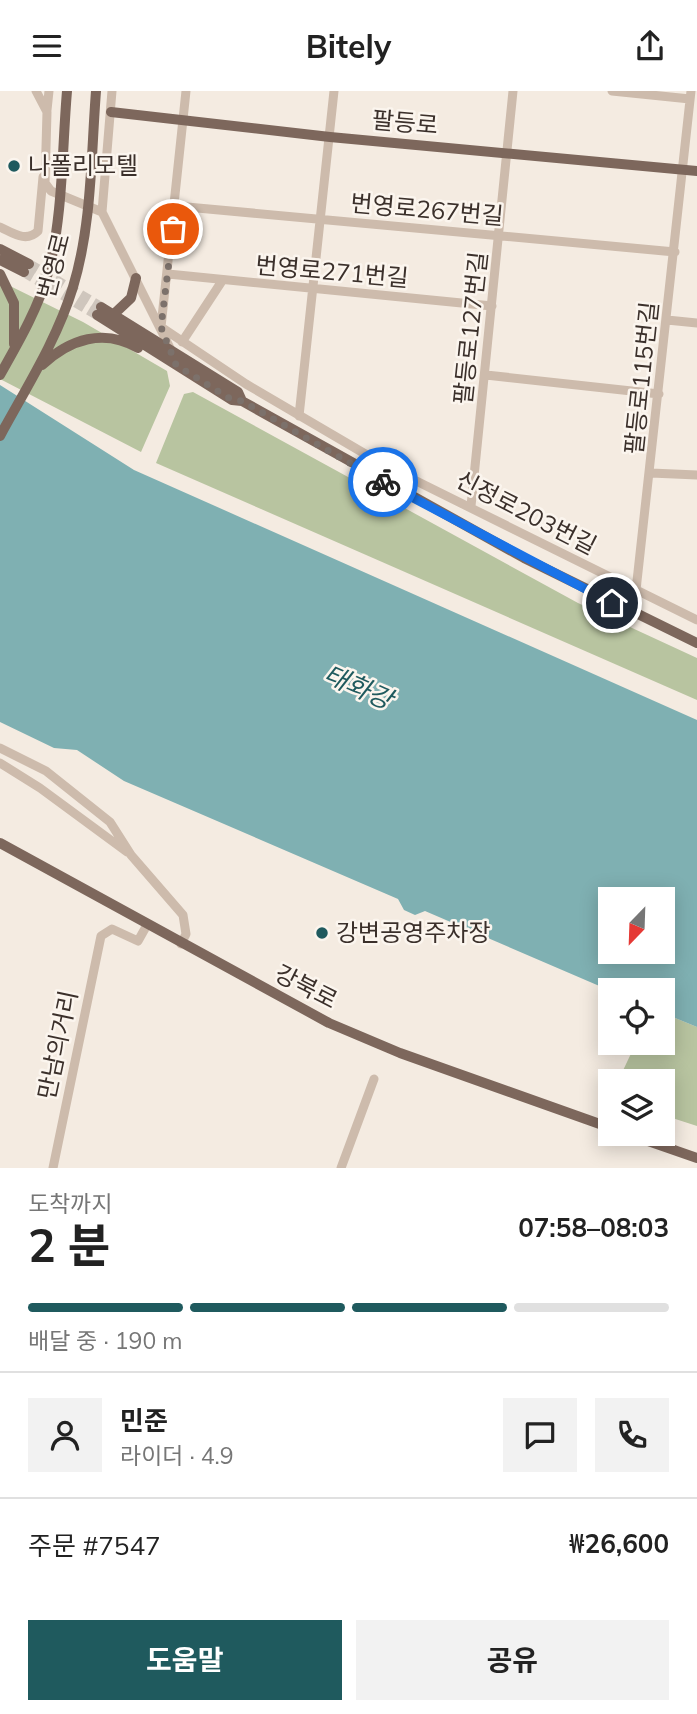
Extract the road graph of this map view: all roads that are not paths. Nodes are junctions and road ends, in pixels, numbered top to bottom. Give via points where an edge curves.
1 (36, 91) edge
2 (49, 91) edge
3 (112, 91) edge
4 (186, 91) edge
5 (334, 91) edge
6 (513, 91) edge
7 (612, 91) edge
8 (66, 94) edge
9 (95, 95) edge
10 (691, 95) edge
11 (47, 112) junction
12 (111, 113) junction
13 (183, 121) junction
14 (330, 137) junction
15 (507, 154) junction
16 (684, 170) junction
17 (697, 171) edge
18 (43, 172) junction
19 (176, 206) junction
20 (102, 212) junction
21 (322, 220) junction
22 (0, 227) edge
23 (499, 236) junction
24 (0, 249) edge
25 (675, 252) junction
26 (0, 260) edge
27 (0, 274) edge
28 (168, 274) junction
29 (136, 278) junction
30 (222, 281) junction
31 (314, 291) junction
32 (492, 306) junction
33 (114, 314) junction
34 (667, 320) junction
35 (697, 323) edge
36 (161, 327) junction
37 (182, 342) junction
38 (171, 349) junction
39 (10, 357) junction
40 (180, 371) junction
41 (35, 372) junction
42 (0, 375) edge
43 (486, 375) junction
44 (659, 394) junction
45 (242, 401) junction
46 (299, 416) junction
47 (0, 436) edge
48 (651, 473) junction
49 (697, 475) edge
50 (471, 506) junction
51 (636, 590) junction
52 (697, 620) edge
53 (697, 643) edge
54 (0, 748) edge
55 (0, 763) edge
56 (0, 843) edge
57 (131, 855) junction
58 (147, 925) junction
59 (181, 944) junction
60 (374, 1079) dead end
61 (598, 1123) edge
62 (662, 1146) edge
63 (697, 1158) edge
64 (53, 1168) edge
65 (341, 1168) edge

1 - 11 street
2 - 11 street
3 - 12 street
4 - 13 street
5 - 14 street
6 - 15 street, 팔등로127번길
7 - 10 street
8 - 39 main road, 번영로 via 52,257 37,305
9 - 41 main road, 번영로 via 79,265 69,302
10 - 16 street, 팔등로115번길
11 - 18 street
12 - 13 main road, 팔등로
12 - 20 street
13 - 14 main road, 팔등로
13 - 19 street
14 - 15 main road, 팔등로
14 - 21 street
15 - 16 main road, 팔등로
15 - 23 street, 팔등로127번길
16 - 17 main road, 팔등로
16 - 25 street, 팔등로115번길
18 - 20 street via 51,191
18 - 22 street via 38,231 23,237
19 - 21 street, 번영로267번길
19 - 28 street
20 - 29 street
21 - 23 street, 번영로267번길
21 - 31 street
23 - 25 street, 번영로267번길
23 - 32 street, 팔등로127번길
24 - 26 main road via 26,268
25 - 34 street, 팔등로115번길
27 - 39 main road via 15,310
28 - 30 street, 번영로271번길
28 - 36 street
29 - 33 main road via 131,298
29 - 36 street
30 - 31 street, 번영로271번길
30 - 37 street
31 - 32 street, 번영로271번길
31 - 46 street
32 - 43 street, 팔등로127번길
33 - 38 main road
33 - 40 main road via 99,311
34 - 35 street
34 - 44 street, 팔등로115번길
36 - 37 street, 신정로203번길
36 - 38 street
37 - 46 street, 신정로203번길
38 - 40 street
38 - 45 main road via 238,392
39 - 42 main road, 번영로
40 - 41 main road via 128,343 99,336 54,355
40 - 45 main road
41 - 47 main road, 번영로
43 - 44 street
43 - 50 street, 팔등로127번길
44 - 48 street, 팔등로115번길
45 - 53 main road via 524,558
46 - 50 street, 신정로203번길 via 384,465
48 - 49 street
48 - 51 street, 팔등로115번길
50 - 51 street, 신정로203번길
51 - 52 street, 신정로203번길
54 - 57 street via 46,771 110,822
55 - 57 street
56 - 58 main road, 강북로
57 - 59 street via 183,915 186,934
58 - 59 main road, 강북로
58 - 64 street, 만남의거리 via 138,941 112,929 104,931
59 - 61 main road, 강북로 via 365,1039
60 - 65 street
62 - 63 main road

